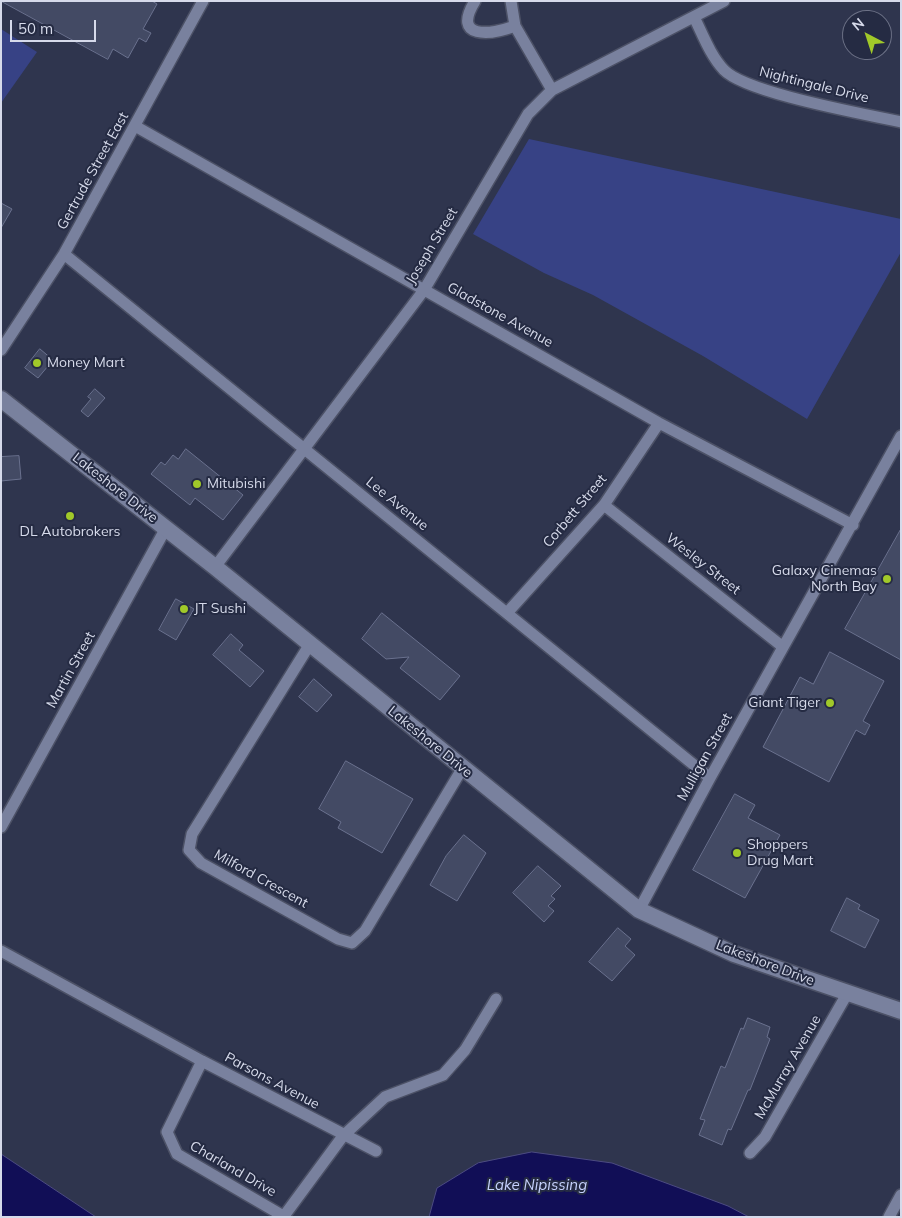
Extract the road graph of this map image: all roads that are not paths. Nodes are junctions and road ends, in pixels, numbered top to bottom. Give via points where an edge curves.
1 (203, 1) edge
2 (475, 1) edge
3 (512, 1) edge
4 (724, 1) edge
5 (694, 17) junction
6 (515, 26) junction
7 (552, 90) junction
8 (901, 122) edge
9 (136, 126) junction
10 (64, 254) junction
11 (424, 290) junction
12 (1, 350) edge
13 (1, 399) edge
14 (659, 423) junction
15 (901, 436) edge
16 (304, 448) junction
17 (604, 505) junction
18 (852, 525) junction
19 (166, 528) junction
20 (215, 567) junction
21 (507, 613) junction
22 (310, 644) junction
23 (783, 647) junction
24 (462, 769) junction
25 (710, 778) junction
26 (1, 827) edge
27 (639, 910) junction
28 (1, 951) edge
29 (847, 994) junction
30 (496, 999) dead end
31 (901, 1011) edge
32 (202, 1062) junction
33 (343, 1136) junction
34 (376, 1151) dead end
35 (750, 1153) dead end
36 (901, 1196) edge
37 (285, 1216) edge
38 (889, 1217) edge

1 - 9 street, Gertrude Street East
2 - 6 street via 466,19 472,30 496,31
3 - 6 street
4 - 5 street, Joseph Street
5 - 7 street, Joseph Street
5 - 8 street, Nightingale Drive via 713,56 726,72 754,87
6 - 7 street
7 - 11 street, Joseph Street via 528,114
9 - 10 street, Gertrude Street East
9 - 11 street, Gladstone Avenue
10 - 12 street, Gertrude Street East
10 - 16 street, Lee Avenue
11 - 14 street, Gladstone Avenue
11 - 16 street, Joseph Street
13 - 19 main road, Lakeshore Drive
14 - 17 street, Corbett Street
14 - 18 street, Gladstone Avenue
15 - 18 street, Mulligan Street
16 - 20 street, Joseph Street
16 - 21 street, Lee Avenue
17 - 21 street, Corbett Street
17 - 23 street, Wesley Street
18 - 23 street, Mulligan Street
19 - 20 main road, Lakeshore Drive
19 - 26 street, Martin Street
20 - 22 main road, Lakeshore Drive
21 - 25 street, Lee Avenue
22 - 24 main road, Lakeshore Drive
22 - 24 street, Milford Crescent via 192,834 189,850 201,863 338,939 352,943 365,931
23 - 25 street, Mulligan Street
24 - 27 main road, Lakeshore Drive
25 - 27 street, Mulligan Street
27 - 29 main road, Lakeshore Drive via 734,954
28 - 32 street, Parsons Avenue
29 - 31 main road, Lakeshore Drive
29 - 35 street, McMurray Avenue via 765,1137
30 - 33 street via 465,1050 443,1075 385,1097
32 - 33 street, Parsons Avenue
32 - 37 street, Charland Drive via 167,1132 176,1154
33 - 34 street, Parsons Avenue
33 - 37 street
36 - 38 street

